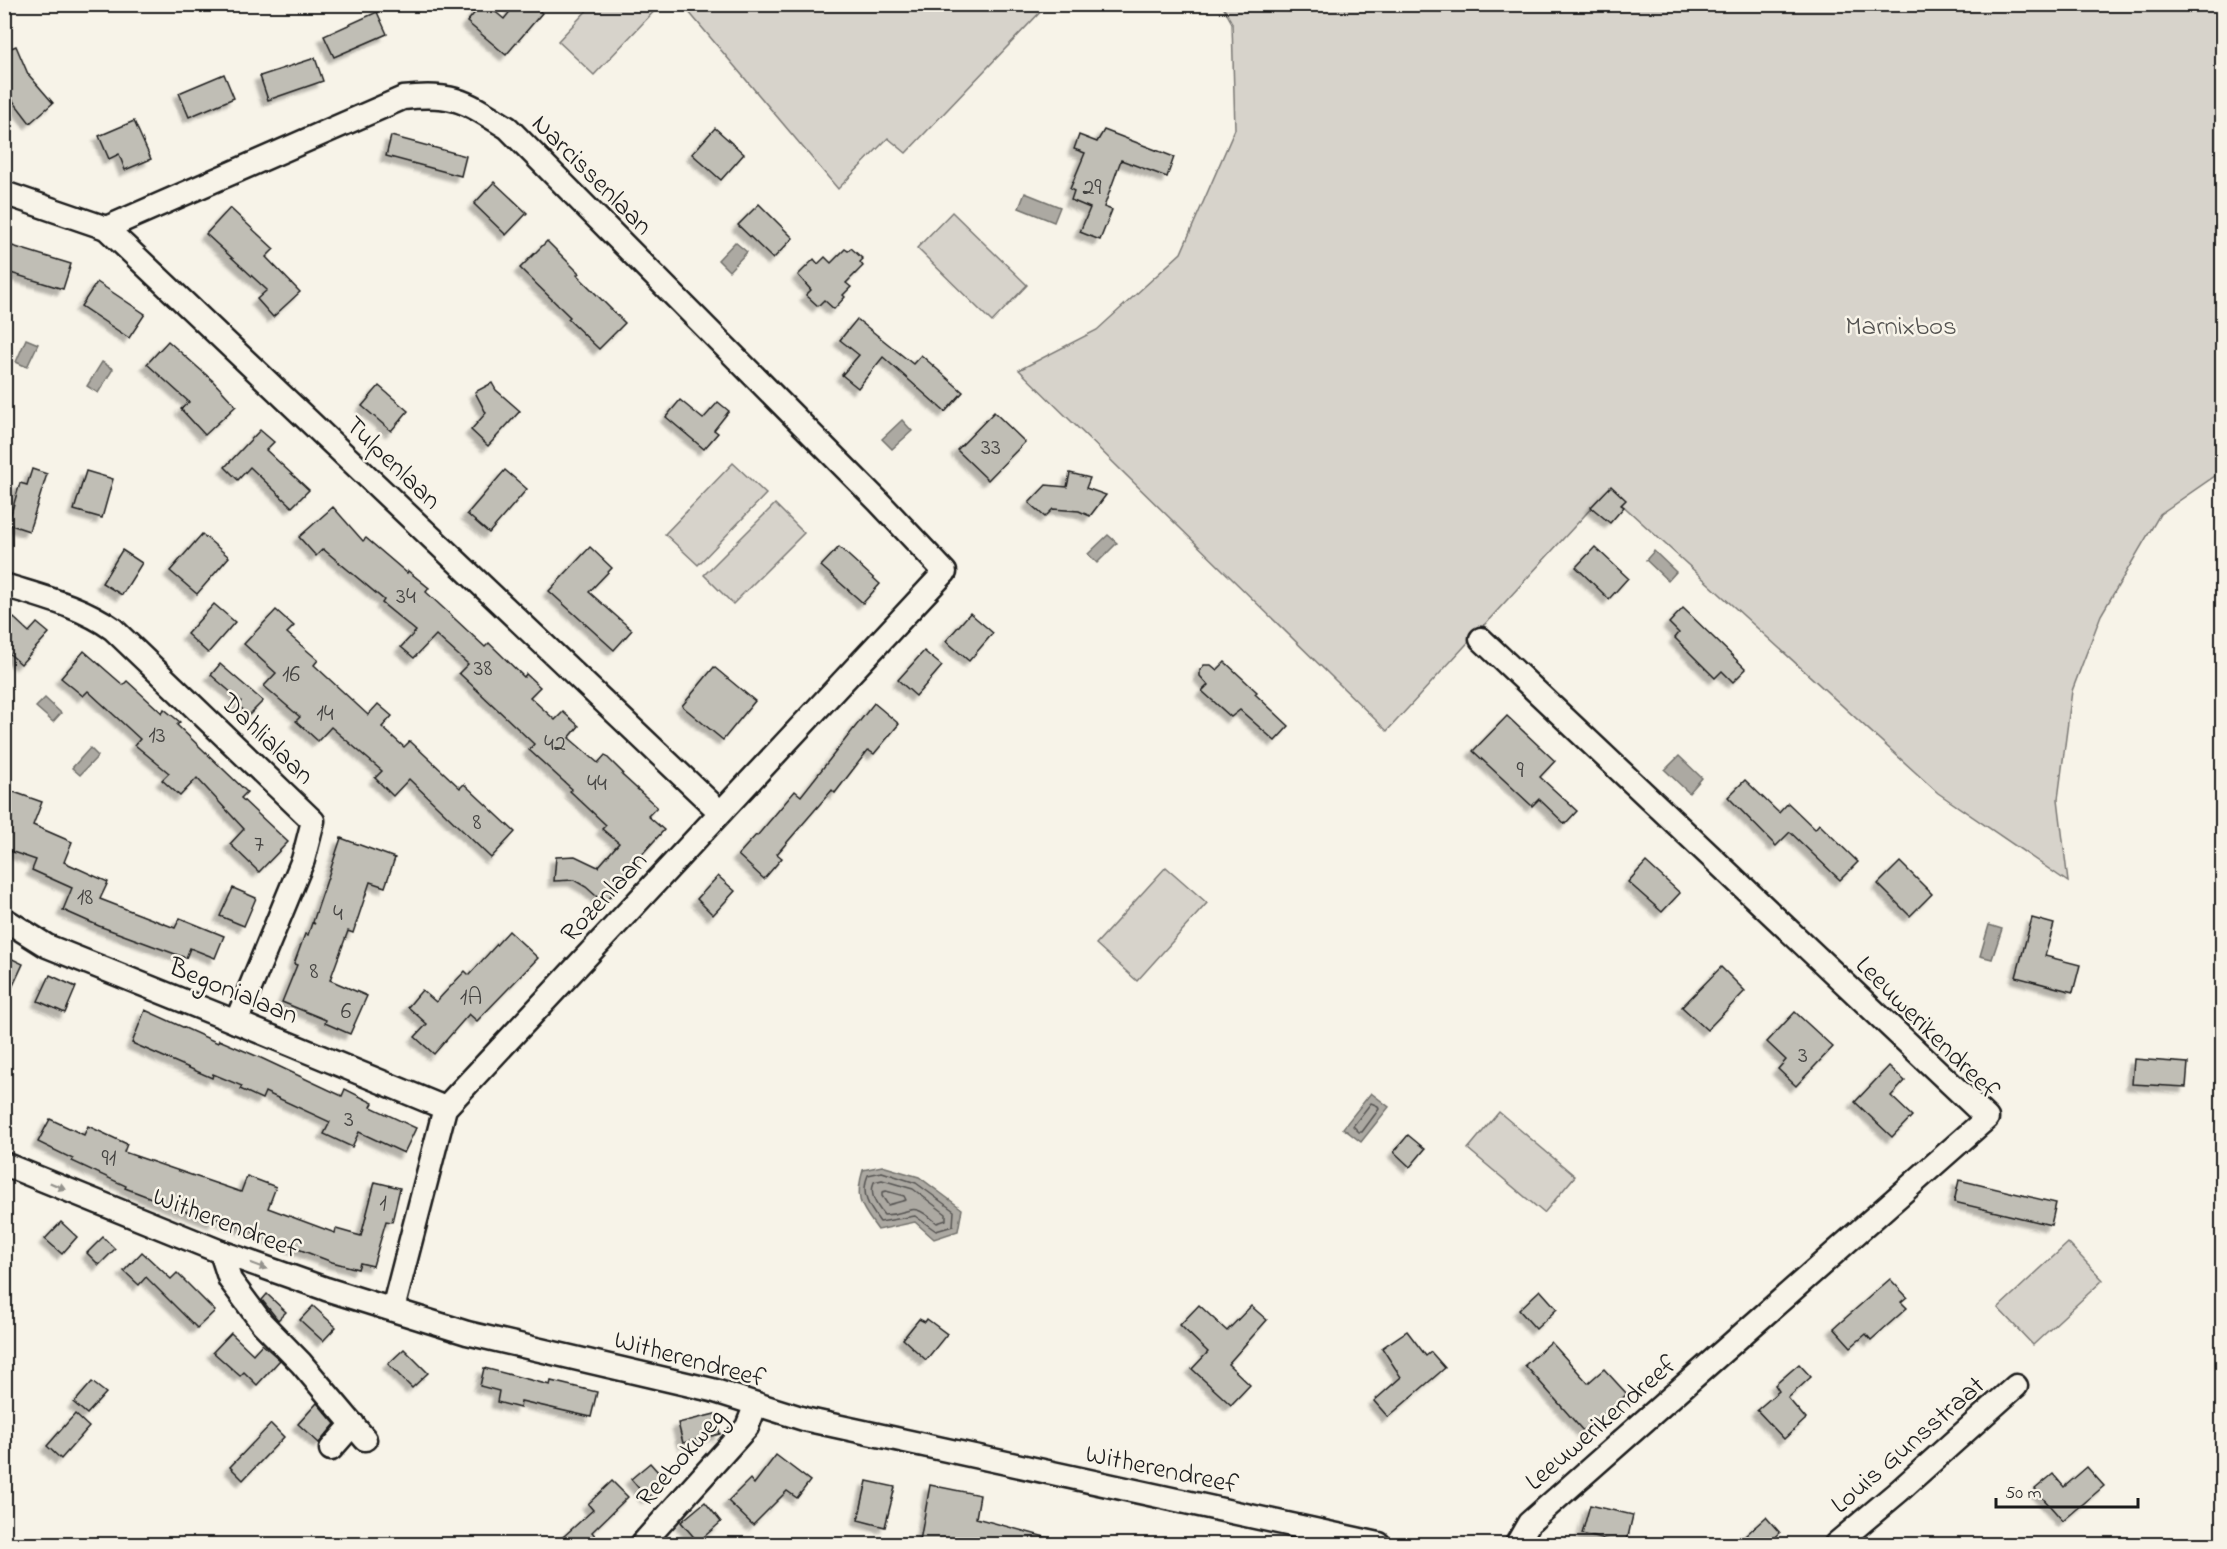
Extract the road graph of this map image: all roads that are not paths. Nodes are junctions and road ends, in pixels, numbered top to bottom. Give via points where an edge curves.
1 (4, 193) edge
2 (106, 228) junction
3 (945, 572) joint
4 (4, 585) edge
5 (1481, 639) dead end
6 (720, 812) junction
7 (4, 919) edge
8 (236, 1022) junction
9 (445, 1108) junction
10 (4, 1164) edge
11 (221, 1252) junction
12 (393, 1309) junction
13 (2016, 1386) dead end
14 (756, 1404) junction
15 (331, 1449) dead end
16 (642, 1545) edge
17 (1379, 1545) edge
18 (1517, 1545) edge
19 (1836, 1545) edge

1 - 2 street, Tulpenlaan
2 - 3 street, Narcissenlaan via 403,98 445,96 467,103 508,128
2 - 6 street, Tulpenlaan
3 - 6 street, Rozenlaan
4 - 8 street, Dahlialaan via 80,610 113,629 313,821 303,860
5 - 18 street, Leeuwerikendreef via 1987,1118 1529,1523
6 - 9 street, Rozenlaan
7 - 8 street, Begonialaan via 47,946
8 - 9 street, Begonialaan
9 - 12 street, Rozenlaan
10 -> 11 street, Witherendreef
11 -> 12 street, Witherendreef
11 - 15 street via 230,1280 262,1323 359,1431
12 - 14 street, Witherendreef via 468,1333 712,1390
13 - 19 street, Louis Gunsstraat
14 - 16 street, Reebokweg via 747,1427
14 - 17 street, Witherendreef via 804,1419

